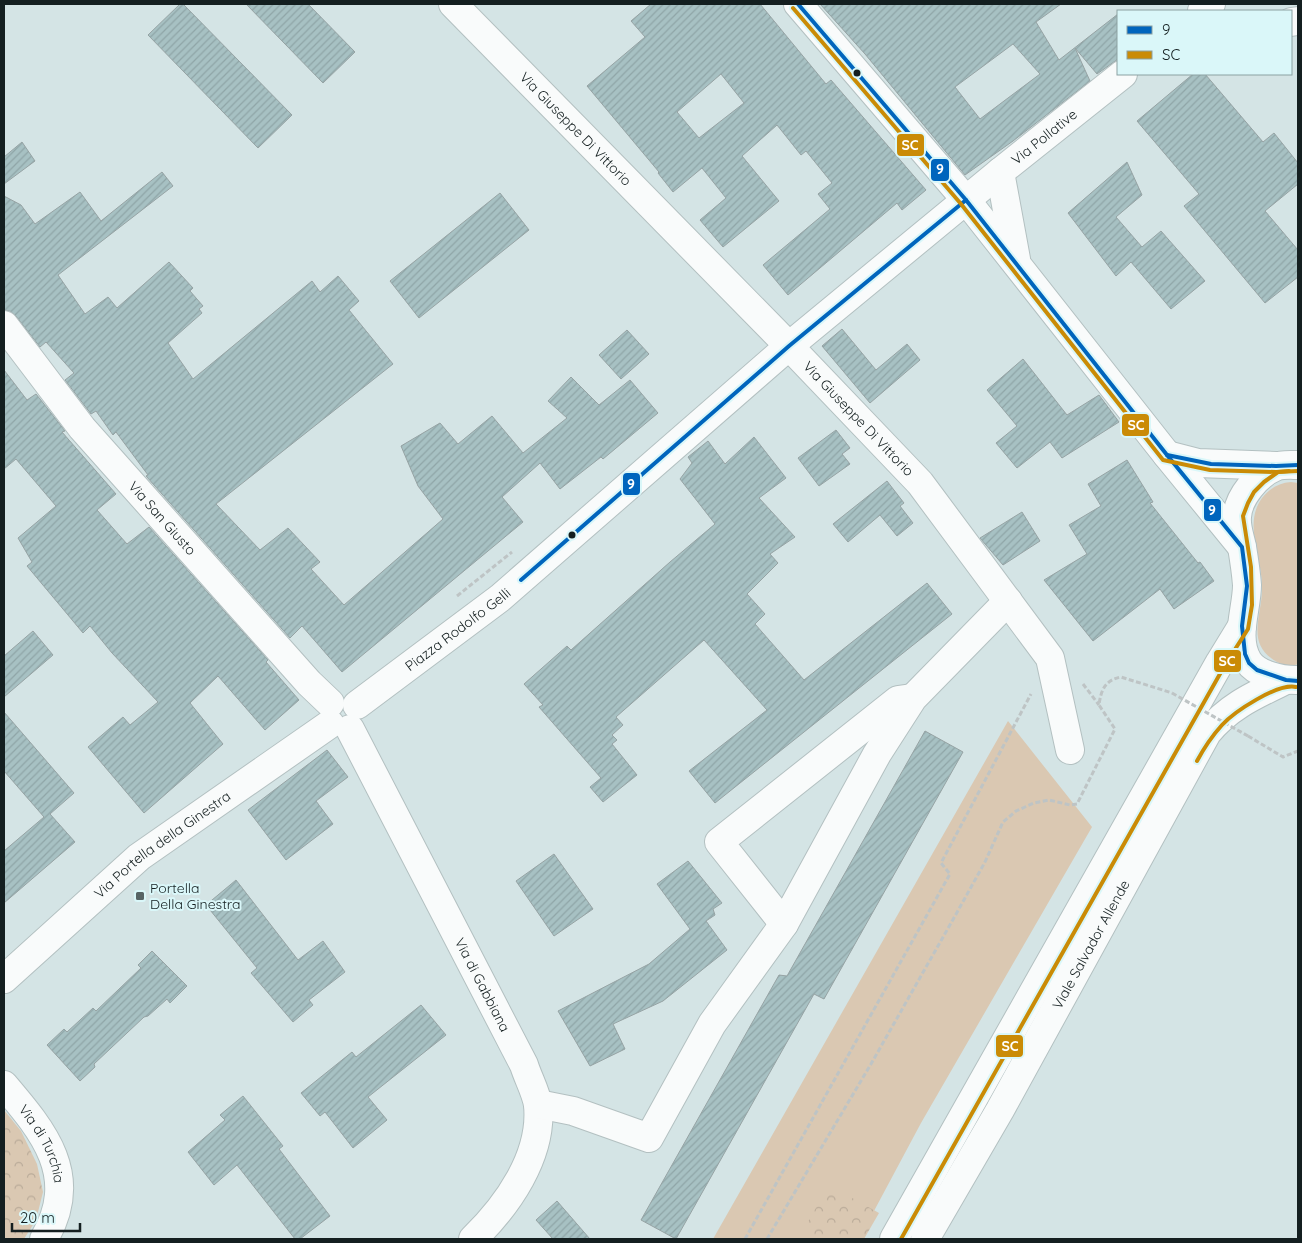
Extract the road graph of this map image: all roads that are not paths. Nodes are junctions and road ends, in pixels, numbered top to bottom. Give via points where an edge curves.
1 (453, 4) edge
2 (798, 4) edge
3 (1122, 75) edge
4 (1000, 172) junction
5 (966, 200) junction
6 (1017, 263) junction
7 (4, 325) edge
8 (789, 346) junction
9 (1167, 456) junction
10 (1290, 463) edge
11 (1242, 547) junction
12 (1008, 601) junction
13 (1242, 626) junction
14 (1292, 680) edge
15 (913, 698) junction
16 (342, 716) junction
17 (1070, 750) dead end
18 (784, 924) junction
19 (4, 979) edge
20 (4, 1084) edge
21 (538, 1104) junction
22 (44, 1239) edge
23 (473, 1239) edge
24 (894, 1239) edge
25 (925, 1239) edge

1 - 8 street, Via Giuseppe Di Vittorio
2 - 5 street
3 - 4 street, Via Pollative
4 - 5 street, Via Pollative
4 - 6 street
5 - 6 street
5 - 8 street, Piazza Rodolfo Gelli
6 - 9 street
7 - 16 street, Via San Giusto via 82,428
8 - 12 street, Via Giuseppe Di Vittorio via 920,483
8 - 16 street, Piazza Rodolfo Gelli via 500,598
9 - 10 street via 1204,463
9 - 11 street
10 - 11 street via 1260,477 1242,500 1237,516
11 - 13 street via 1247,586
12 - 15 street
12 - 17 street, Via Giuseppe Di Vittorio via 1050,658
13 - 14 street via 1249,663 1257,670
13 - 24 street, Viale Salvador Allende
14 - 25 street, Viale Salvador Allende via 1254,695 1230,710 1207,733 1000,1110
15 - 18 street via 877,754
15 - 18 street via 898,700 720,842
16 - 19 street, Via Portella della Ginestra via 139,857
16 - 21 street, Via di Gabbiana via 524,1065
18 - 21 street via 712,1024 649,1138 573,1111
20 - 22 street, Via di Turchia via 35,1122 56,1160 60,1194 51,1227
21 - 23 street, Via di Gabbiana via 537,1134 525,1168 512,1194

